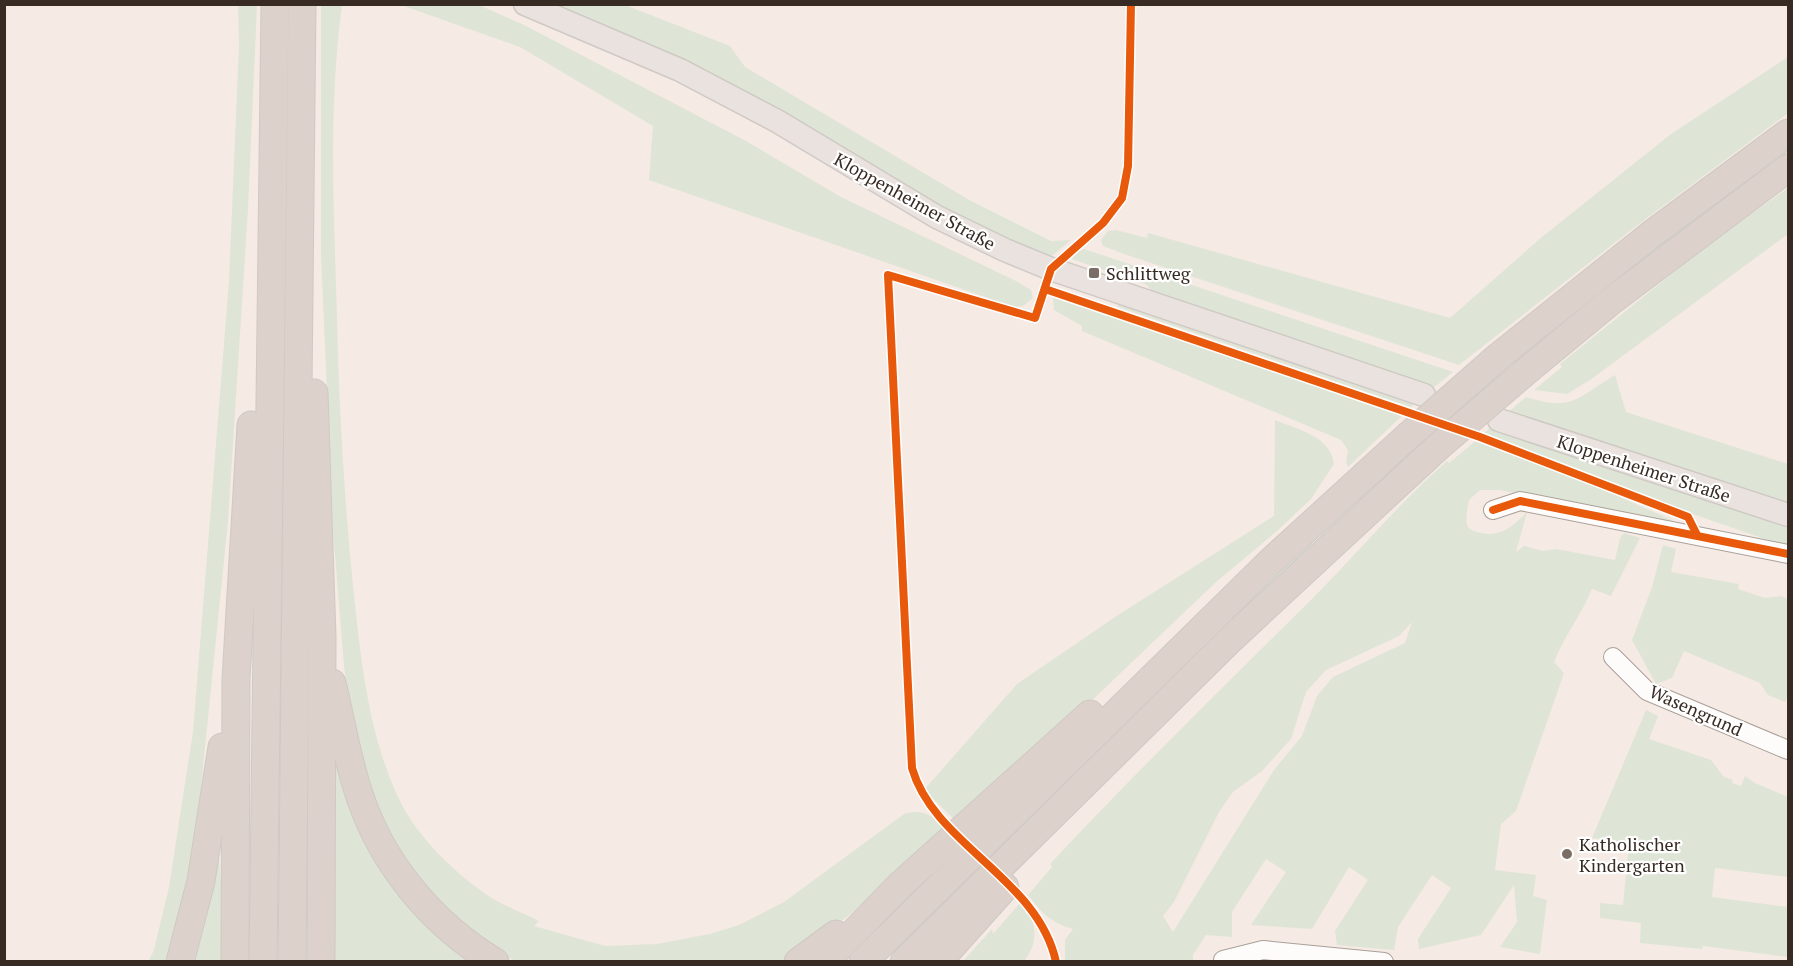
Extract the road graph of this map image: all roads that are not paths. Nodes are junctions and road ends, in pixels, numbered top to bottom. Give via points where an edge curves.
1 (274, 4) edge
2 (302, 4) edge
3 (525, 4) edge
4 (1788, 133) edge
5 (1788, 168) edge
6 (299, 264) junction
7 (270, 321) junction
8 (1424, 395) dead end
9 (1499, 420) dead end
10 (1493, 510) dead end
11 (1788, 515) edge
12 (1788, 554) edge
13 (322, 637) junction
14 (1613, 657) dead end
15 (236, 679) junction
16 (1788, 750) edge
17 (954, 854) junction
18 (899, 886) junction
19 (990, 890) junction
20 (1223, 960) dead end
21 (180, 962) edge
22 (235, 962) edge
23 (263, 962) edge
24 (292, 962) edge
25 (321, 962) edge
26 (495, 962) edge
27 (798, 962) edge
28 (825, 962) edge
29 (863, 962) edge
30 (904, 962) edge
31 (938, 962) edge
32 (1384, 962) edge

1 - 7 highway
2 - 6 highway
3 - 8 main road, Kloppenheimer Straße via 680,70 777,121 937,217 1005,250
4 - 17 highway, bridge via 1649,236 1499,356 1270,562 1126,702 1098,706
5 - 19 highway, bridge via 1610,302 1438,447 1248,624 1099,771
6 - 13 highway via 311,333
6 - 24 highway
7 - 15 highway via 252,400
7 - 23 highway
9 - 11 main road, Kloppenheimer Straße
10 - 12 street via 1520,501
13 - 25 highway
13 - 26 highway via 353,773 376,834 422,903 460,938
14 - 16 street, Wasengrund via 1647,691
15 - 21 highway via 225,717 201,881
15 - 22 highway
17 - 18 highway
17 - 29 highway
18 - 27 highway
18 - 28 highway
19 - 30 highway
19 - 31 highway
20 - 32 street via 1263,950

